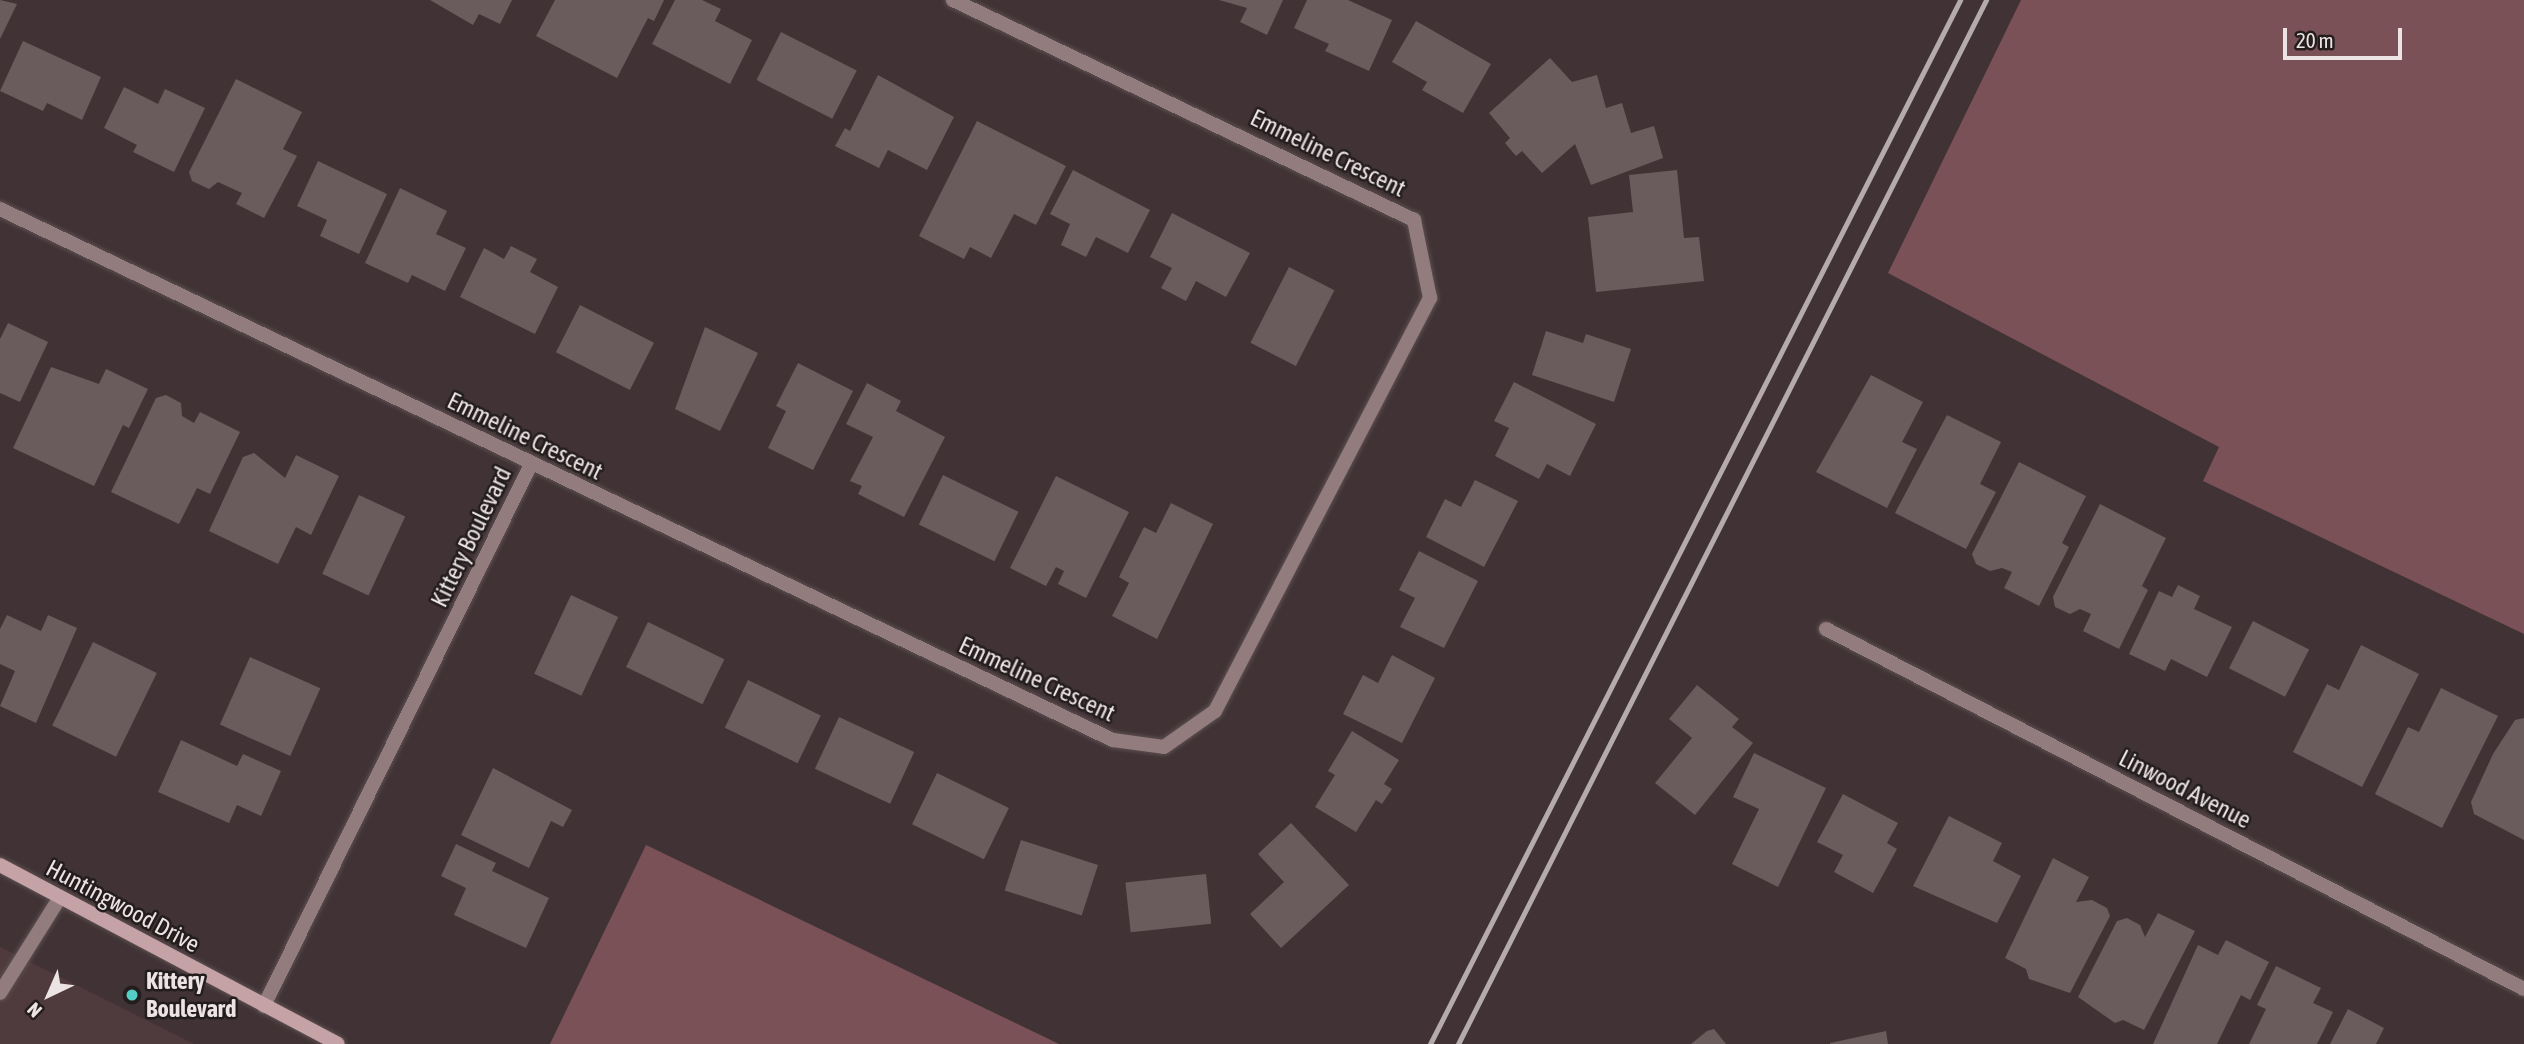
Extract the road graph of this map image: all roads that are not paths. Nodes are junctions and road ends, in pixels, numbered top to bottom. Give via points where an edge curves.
1 (953, 0) edge
2 (0, 209) edge
3 (531, 464) junction
4 (1826, 629) dead end
5 (0, 865) edge
6 (59, 899) junction
7 (2524, 989) edge
8 (0, 993) edge
9 (264, 1006) junction
10 (338, 1044) edge

1 - 3 street, Emmeline Crescent via 1414,220 1430,298 1215,711 1164,747 1113,740
2 - 3 street, Emmeline Crescent
3 - 9 street, Kittery Boulevard
4 - 7 street, Linwood Avenue
5 - 6 street, Huntingwood Drive
6 - 8 street
6 - 9 street, Huntingwood Drive
9 - 10 street, Huntingwood Drive

